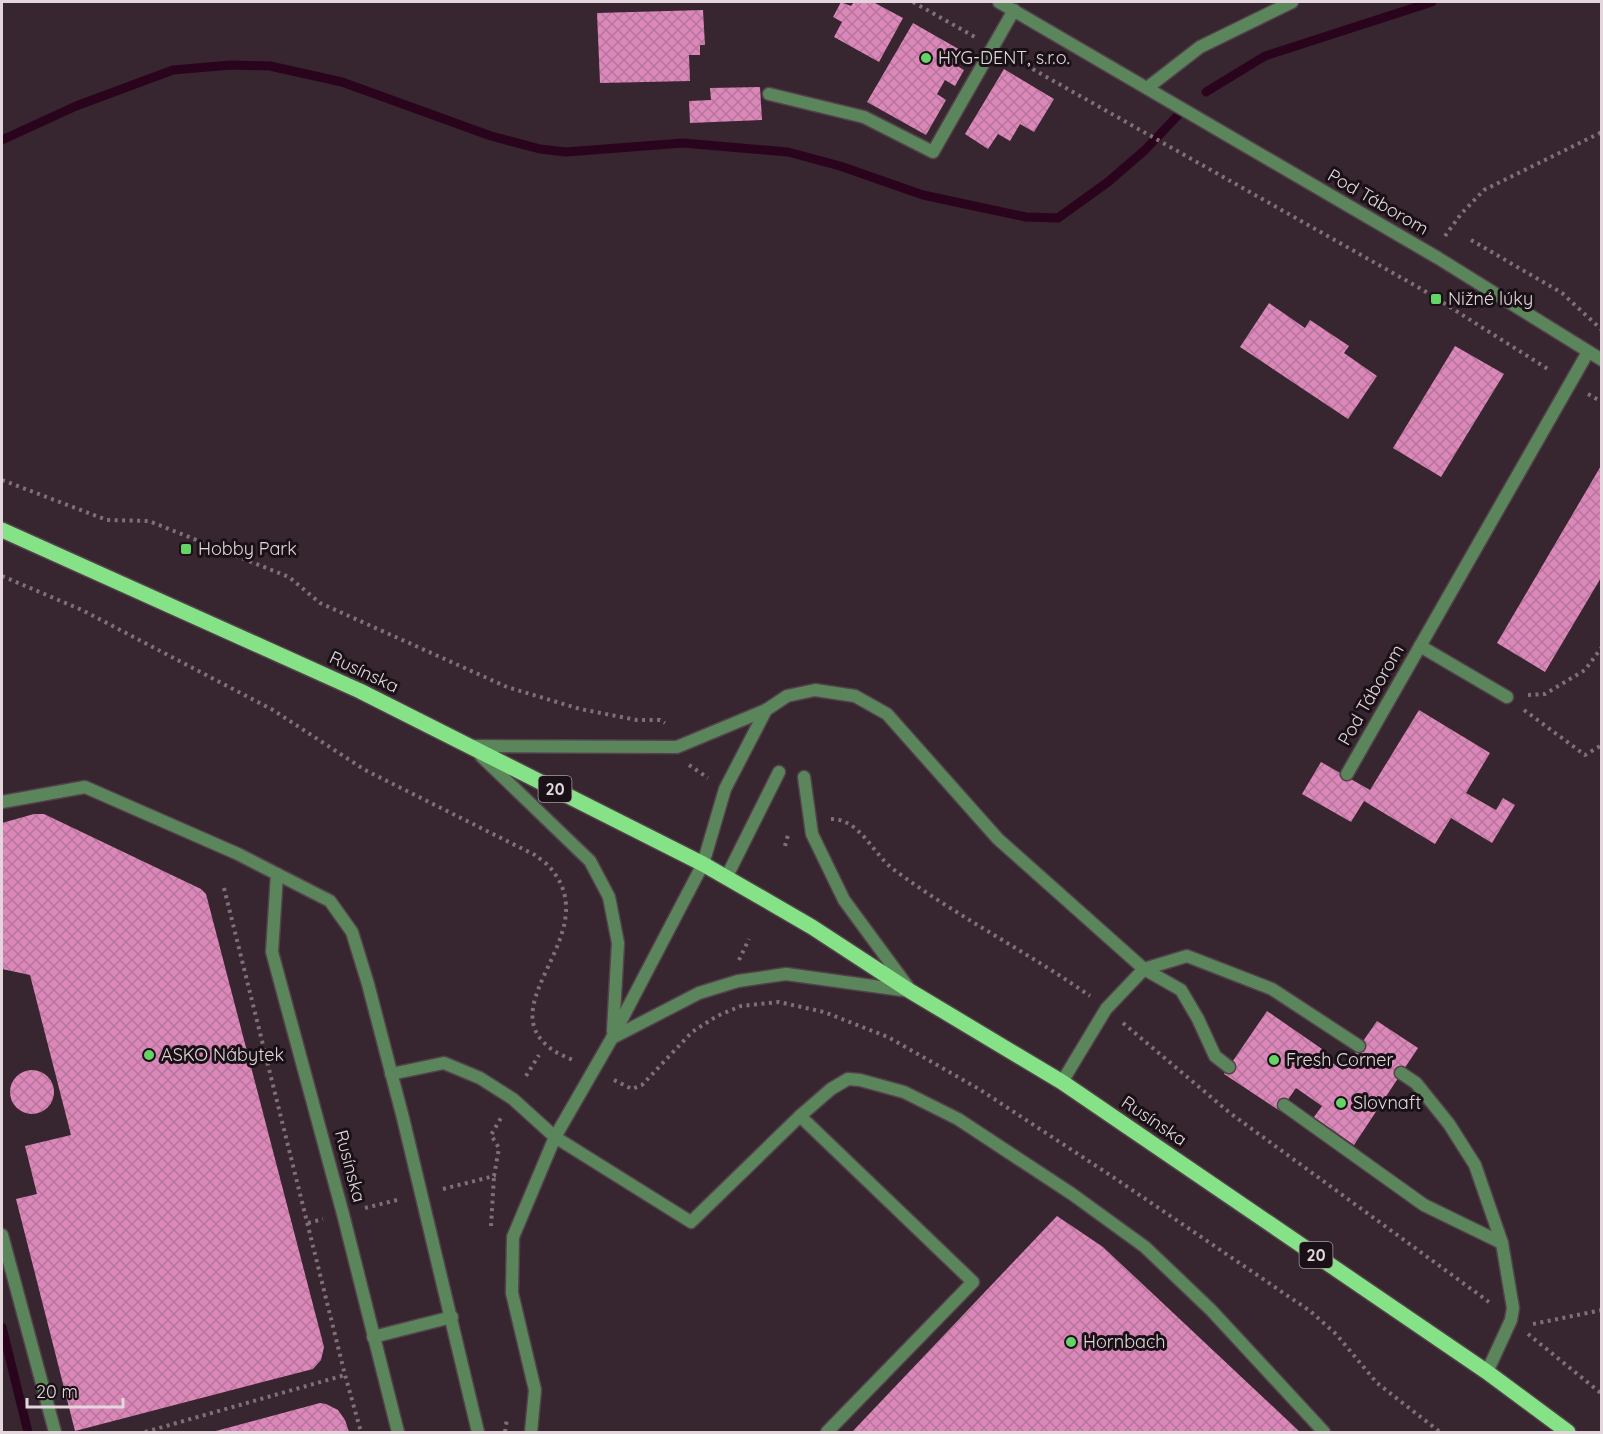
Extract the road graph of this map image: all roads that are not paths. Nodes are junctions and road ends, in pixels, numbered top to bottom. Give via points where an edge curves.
1 (999, 2) edge
2 (1293, 2) edge
3 (1014, 10) junction
4 (1147, 88) junction
5 (769, 94) dead end
6 (1588, 352) junction
7 (1602, 360) edge
8 (2, 530) edge
9 (1420, 646) junction
10 (1507, 697) road end
11 (766, 710) junction
12 (472, 746) junction
13 (778, 772) dead end
14 (1347, 774) dead end
15 (804, 777) dead end
16 (2, 802) edge
17 (703, 864) junction
18 (277, 874) junction
19 (726, 878) junction
20 (1144, 969) junction
21 (910, 991) junction
22 (612, 1038) junction
23 (1359, 1046) dead end
24 (1229, 1067) dead end
25 (1401, 1073) dead end
26 (391, 1074) junction
27 (1062, 1082) junction
28 (1284, 1105) dead end
29 (800, 1116) junction
30 (555, 1137) junction
31 (2, 1235) edge
32 (1502, 1243) junction
33 (452, 1317) junction
34 (373, 1337) junction
35 (1487, 1372) junction
36 (55, 1432) edge
37 (398, 1432) edge
38 (478, 1432) edge
39 (531, 1432) edge
40 (827, 1432) edge
41 (1324, 1432) edge
42 (1568, 1432) edge

1 - 3 street, Pod Táborom
2 - 4 street via 1200,47
3 - 4 street, Pod Táborom
3 - 5 street via 933,152 864,117
4 - 6 street, Pod Táborom via 1432,255
6 - 7 street, Pod Táborom
6 - 9 street, Pod Táborom
8 - 12 main road, Rusínska / 20 via 360,691
9 - 10 street
9 - 14 street, Pod Táborom
11 - 12 street via 677,747
11 - 17 street via 724,789
11 - 20 street via 787,696 815,690 855,696 887,714 998,838
12 - 17 main road, Rusínska / 20
12 - 22 street via 590,861 609,897 618,943
13 - 19 street
15 - 21 street via 812,834 844,900
16 - 18 street via 85,787
17 - 19 main road, Rusínska / 20
17 - 22 street
18 - 26 street via 330,901 352,932
18 - 34 street, Rusínska via 273,952
19 - 21 main road, Rusínska / 20 via 812,927
20 - 23 street via 1187,956 1272,990
20 - 24 street via 1181,990 1215,1056
20 - 27 street via 1106,1009
21 - 22 street via 786,974 738,981 699,993
21 - 27 main road, Rusínska / 20
22 - 30 street
25 - 32 street via 1423,1091 1475,1166
26 - 30 street via 444,1063 480,1078 513,1099
26 - 33 street
27 - 35 main road, Rusínska / 20
28 - 32 street via 1424,1205
29 - 30 street via 691,1222
29 - 40 street via 973,1282
29 - 41 street via 848,1079 903,1092 958,1119 1145,1247
30 - 39 street via 513,1237 512,1293 535,1390
31 - 36 street
32 - 35 street via 1513,1308
33 - 34 street
33 - 38 street
34 - 37 street, Rusínska
35 - 42 main road, Rusínska / 20

